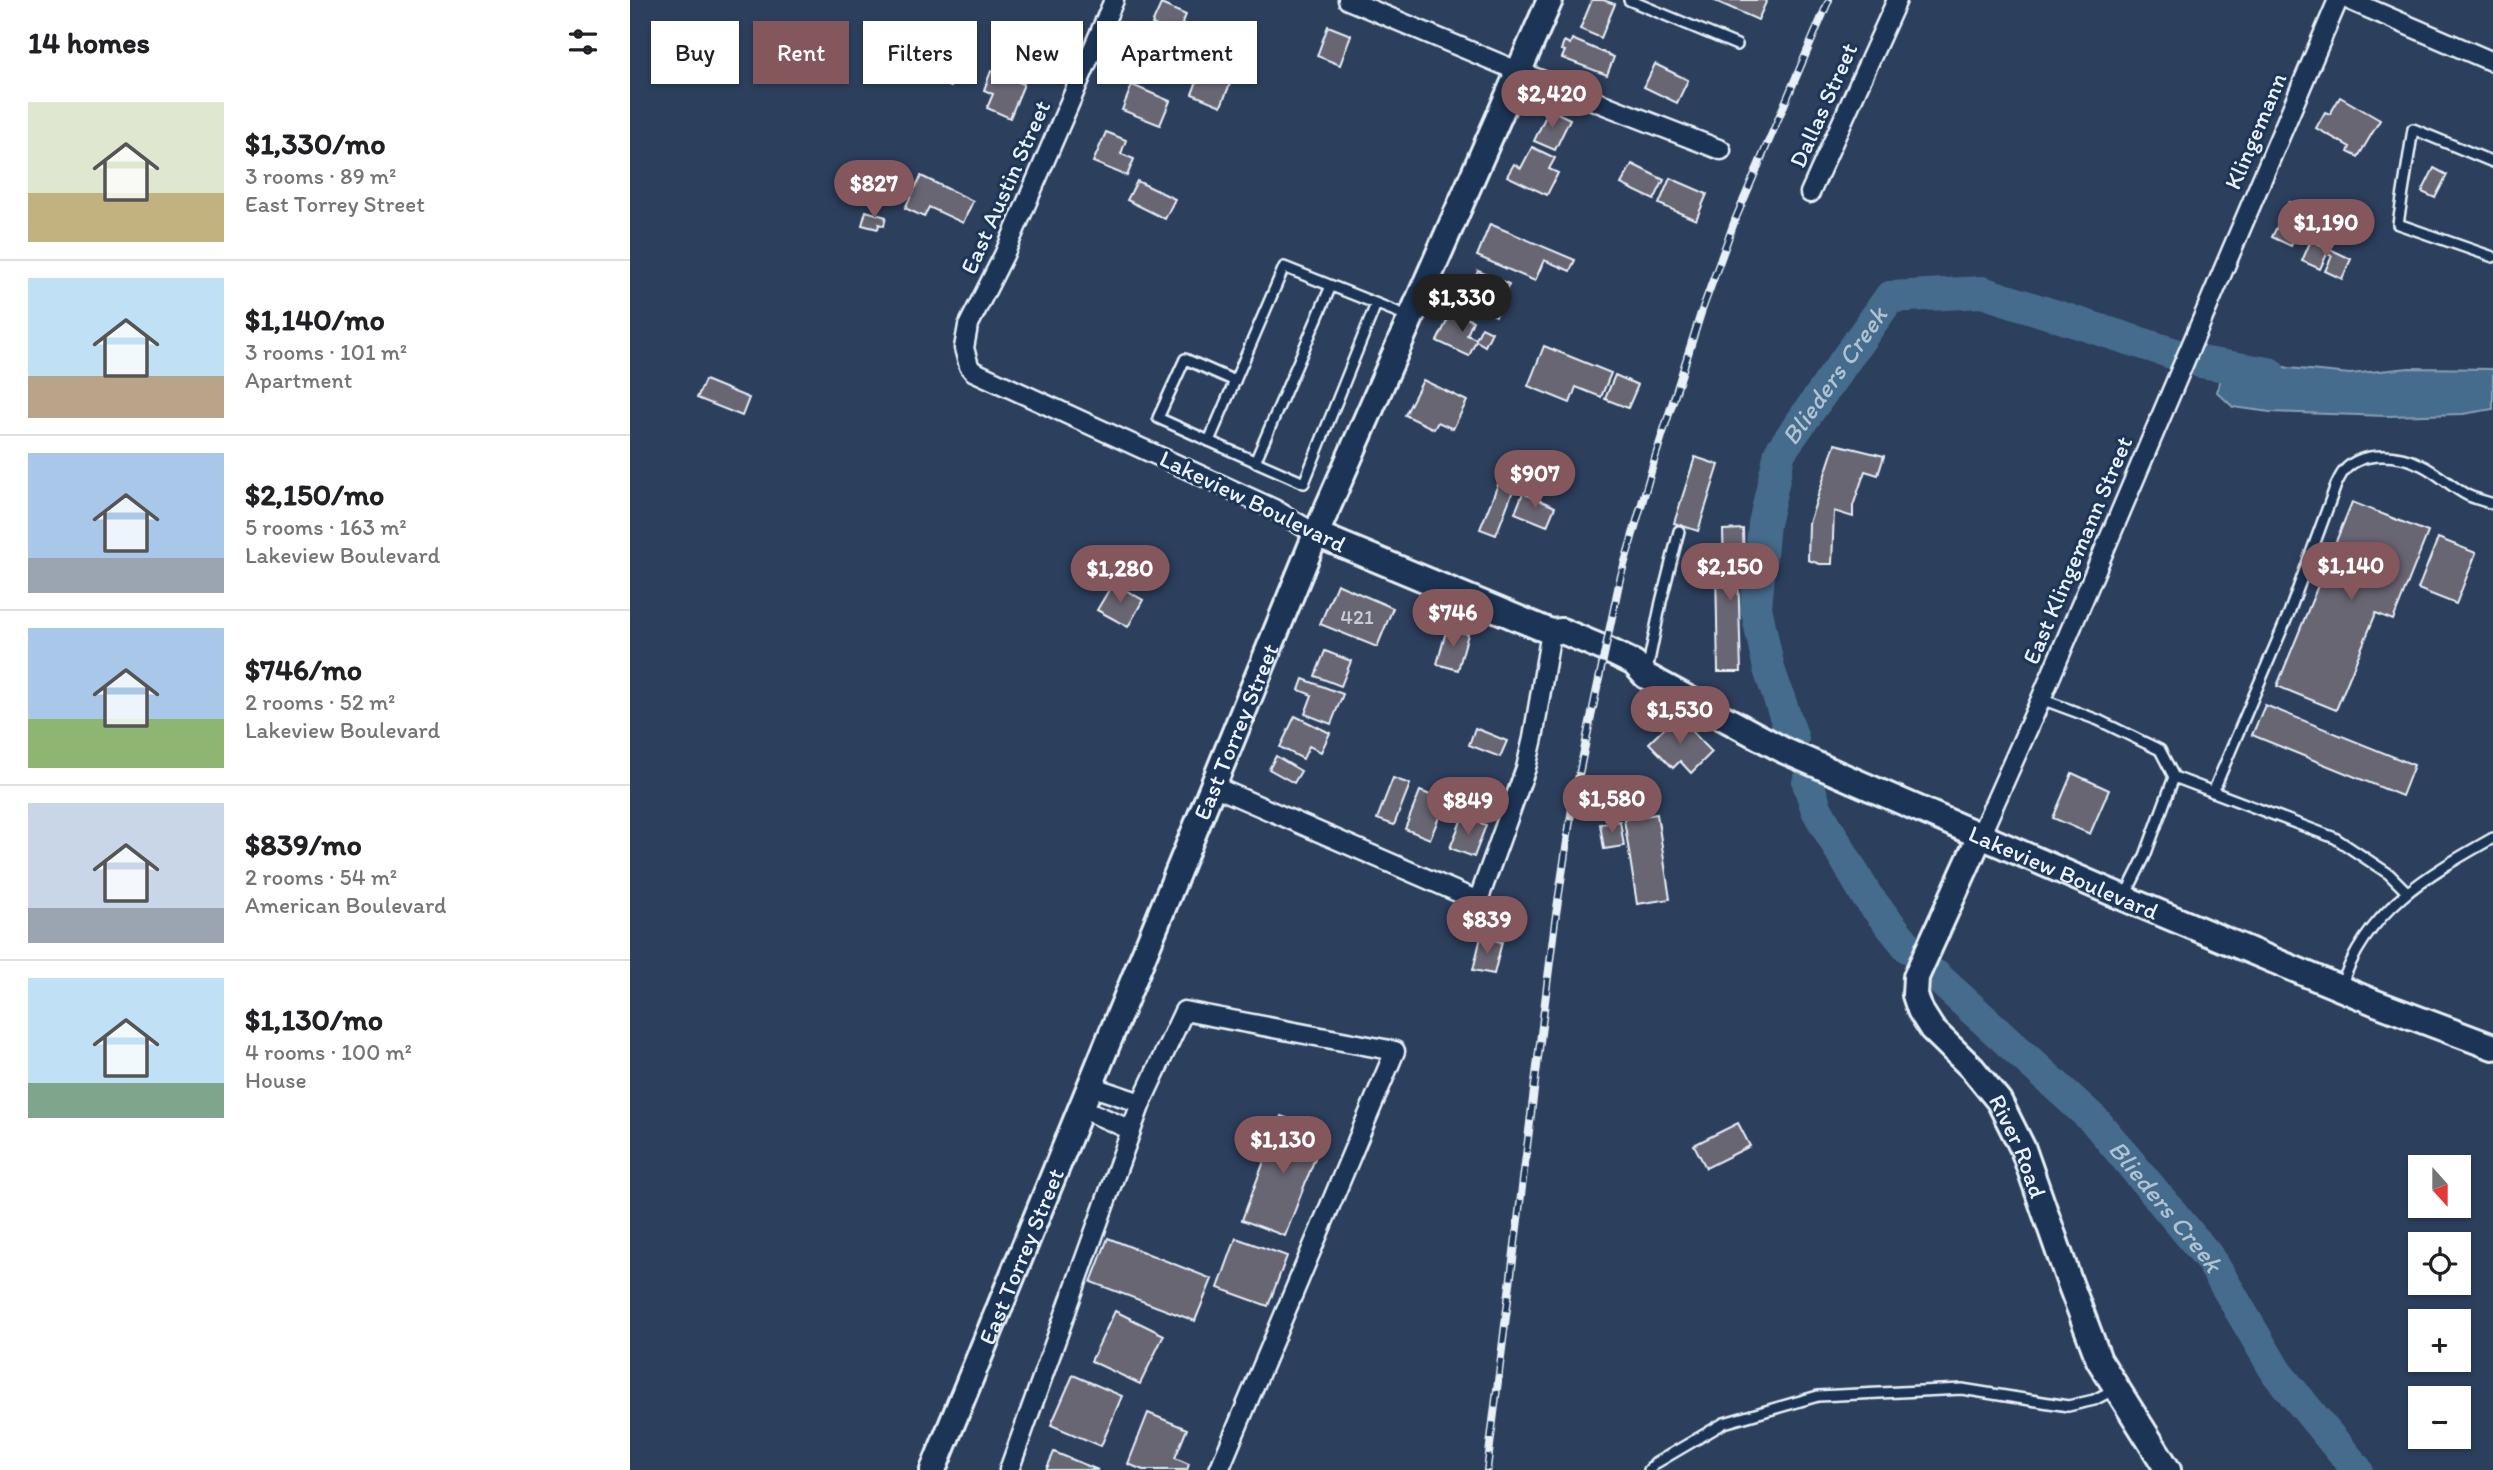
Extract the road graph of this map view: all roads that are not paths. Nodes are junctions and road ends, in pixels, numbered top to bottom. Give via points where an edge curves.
1 (1114, 0) edge
2 (1348, 0) edge
3 (1550, 0) edge
4 (1629, 0) edge
5 (1897, 0) edge
6 (2338, 0) edge
7 (2349, 0) edge
8 (1737, 45) dead end
9 (2493, 62) edge
10 (1520, 72) junction
11 (1721, 150) dead end
12 (2493, 162) edge
13 (1810, 192) dead end
14 (2493, 257) edge
15 (2218, 282) joint
16 (1331, 286) junction
17 (1376, 303) junction
18 (1412, 317) junction
19 (965, 356) joint
20 (1235, 381) junction
21 (1209, 441) junction
22 (1255, 462) junction
23 (2493, 504) edge
24 (1679, 531) dead end
25 (1316, 534) junction
26 (1551, 632) junction
27 (1646, 676) junction
28 (2041, 699) junction
29 (2174, 777) junction
30 (1213, 786) junction
31 (2213, 792) junction
32 (1980, 836) junction
33 (2493, 838) edge
34 (2407, 892) junction
35 (2124, 898) junction
36 (2340, 988) junction
37 (2493, 1047) edge
38 (1085, 1097) junction
39 (1140, 1103) junction
40 (1131, 1130) junction
41 (2115, 1389) junction
42 (933, 1470) edge
43 (1009, 1470) edge
44 (1219, 1470) edge
45 (1649, 1470) edge
46 (2168, 1470) edge

1 - 19 street, East Austin Street via 1004,255 968,326
2 - 10 street
3 - 10 street, East Torrey Street
4 - 8 lane
5 - 13 street, Dallas Street
6 - 15 street, Klingemann
7 - 9 street
10 - 11 street
10 - 18 street, East Torrey Street
12 - 14 lane via 2413,129 2398,224
15 - 28 street, East Klingemann Street
16 - 17 lane
16 - 20 lane via 1284,267
16 - 22 lane
17 - 18 lane
17 - 22 lane via 1304,483
18 - 25 street, East Torrey Street
19 - 25 street, Lakeview Boulevard via 973,371 1275,509
20 - 21 lane
20 - 21 lane via 1185,359 1158,418
21 - 22 lane
23 - 31 lane via 2467,495 2408,459 2375,457 2344,470
24 - 27 lane
25 - 26 street, Lakeview Boulevard
25 - 30 street, East Torrey Street
26 - 27 street, Lakeview Boulevard via 1562,631 1605,649 1634,663
26 - 30 street via 1526,768 1478,901
27 - 32 street, Lakeview Boulevard via 1772,745
28 - 29 lane via 2160,750
28 - 32 street, East Klingemann Street
29 - 31 lane
29 - 35 lane
30 - 38 street, East Torrey Street
31 - 34 lane via 2335,838 2389,874
32 - 35 street, Lakeview Boulevard
32 - 41 street, River Road via 1916,977 1915,995 1932,1029 1999,1101 2023,1149 2099,1360
33 - 34 lane
34 - 36 lane via 2372,927 2347,967
35 - 36 street, Lakeview Boulevard
36 - 37 street, Lakeview Boulevard
38 - 39 street
38 - 40 street
38 - 42 street, East Torrey Street
39 - 40 street
39 - 44 street via 1184,1010 1395,1051
40 - 43 street
41 - 45 lane via 2094,1400 2068,1405 1962,1389 1818,1396 1724,1423
41 - 46 street, River Road

